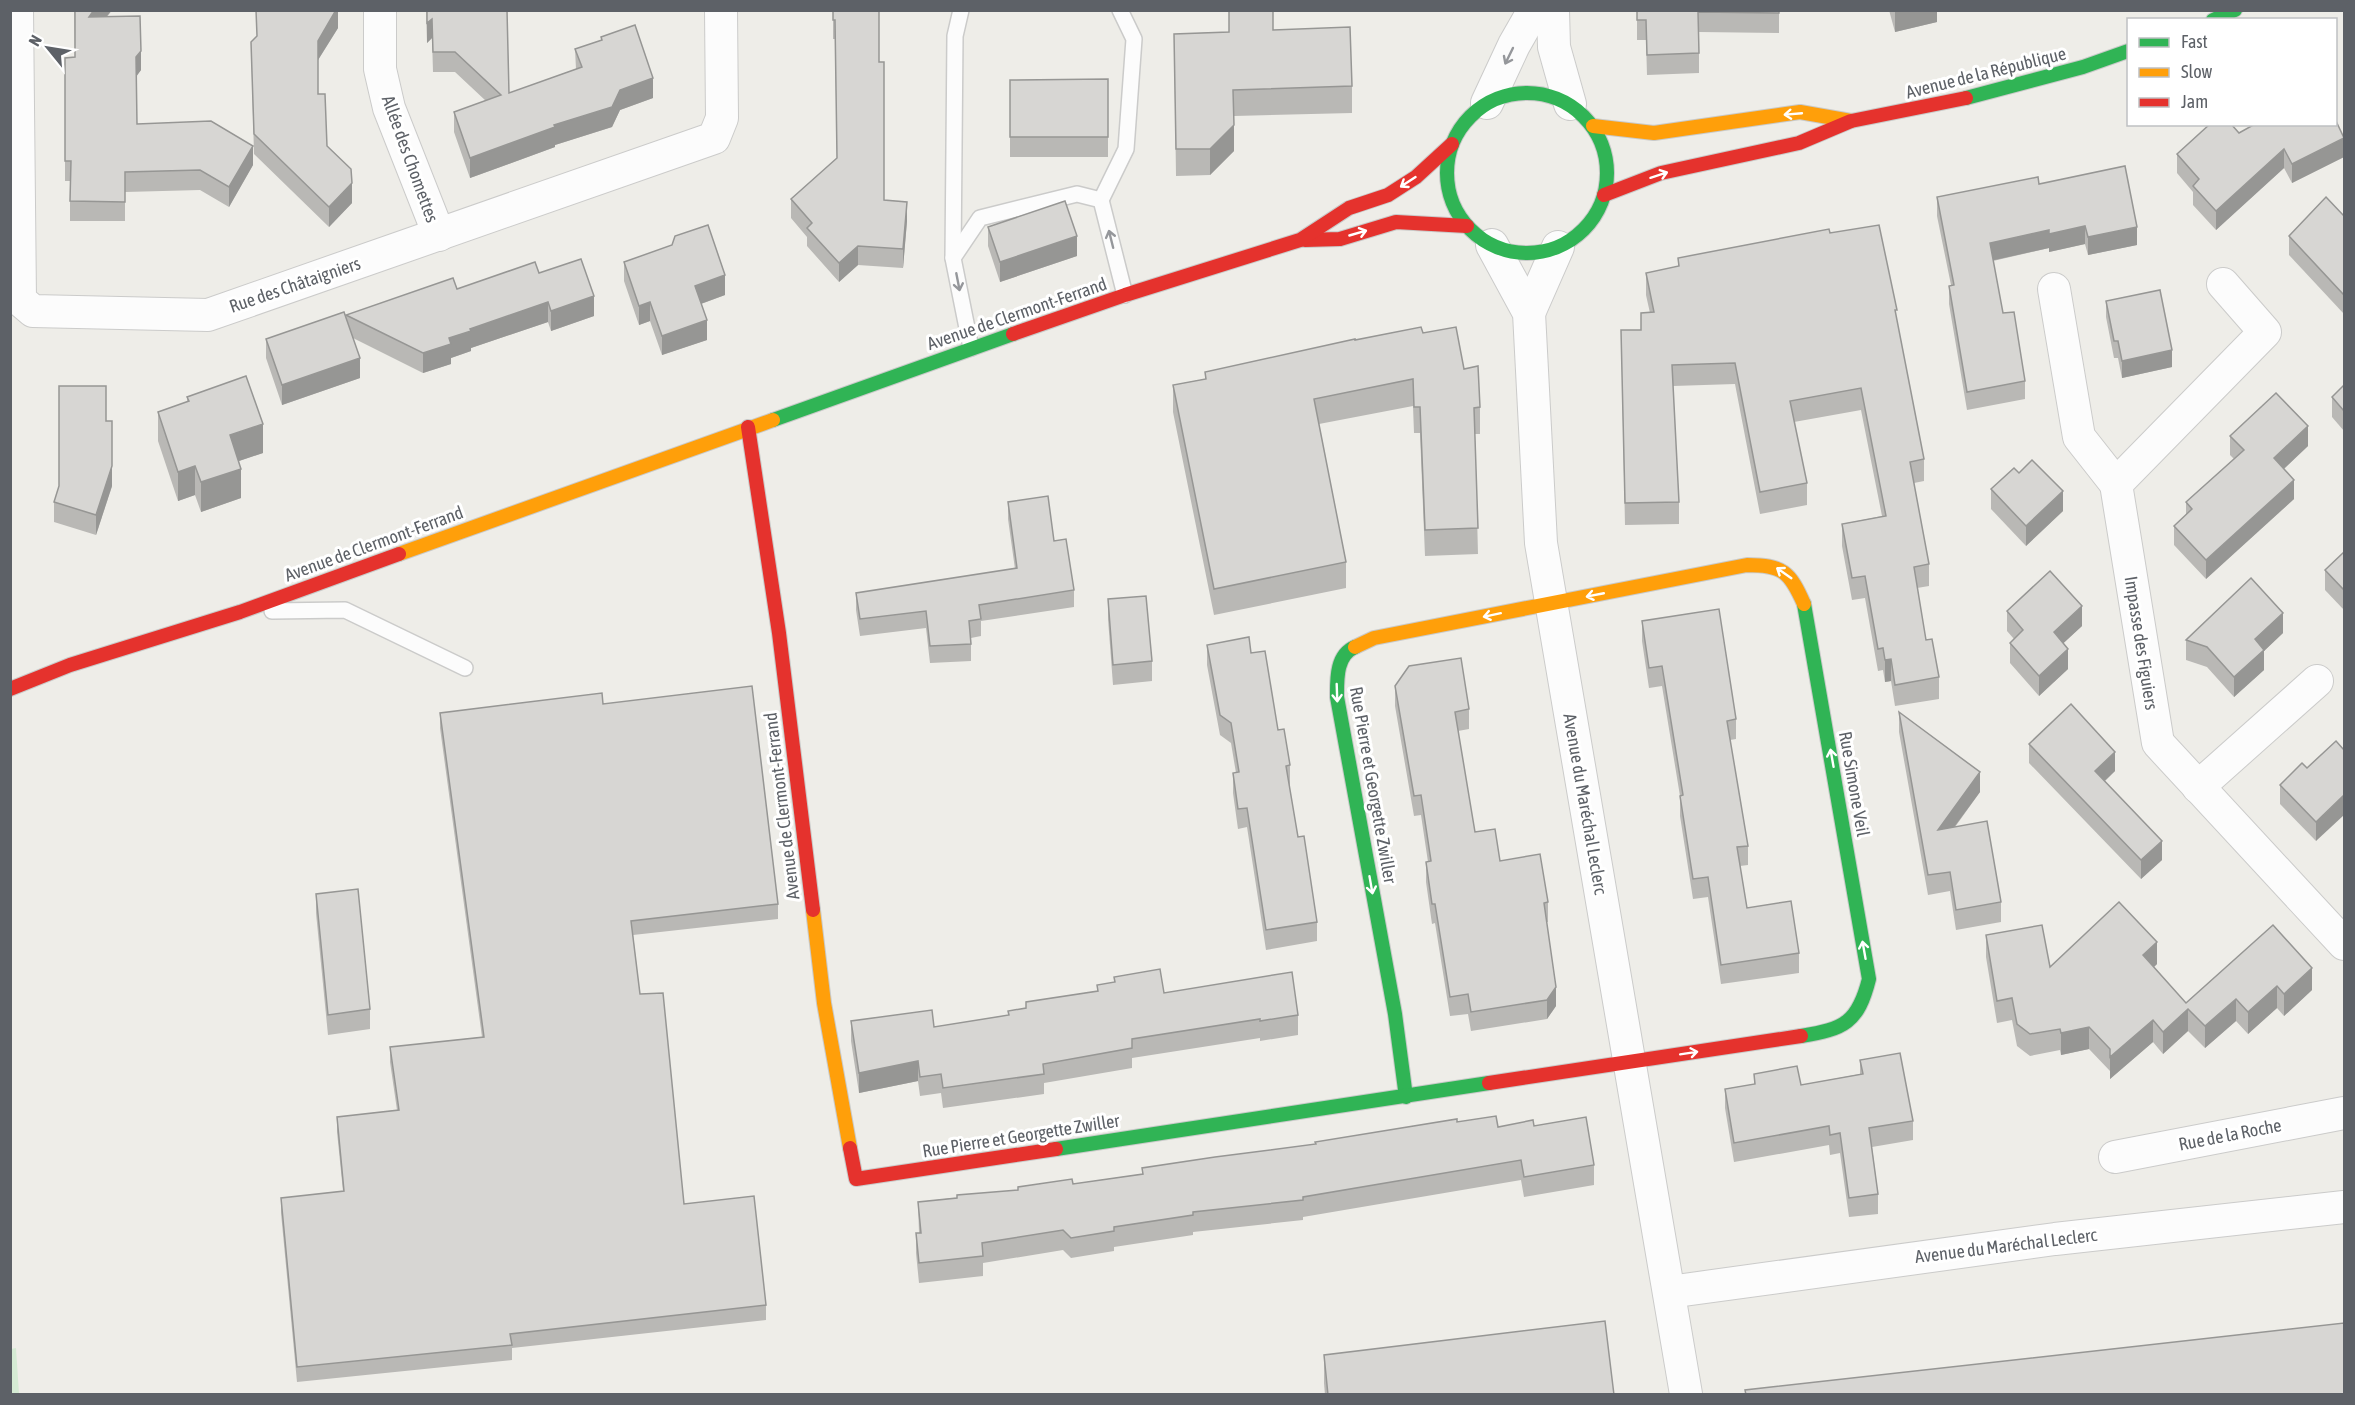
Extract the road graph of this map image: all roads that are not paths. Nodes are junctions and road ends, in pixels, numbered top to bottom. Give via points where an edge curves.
1 (17, 10) edge
2 (380, 10) edge
3 (721, 10) edge
4 (961, 10) edge
5 (1120, 10) edge
6 (1534, 10) edge
7 (1553, 10) edge
8 (2235, 10) edge
9 (2217, 18) edge
10 (2127, 51) edge
11 (1487, 103) junction
12 (1570, 104) junction
13 (1851, 121) junction
14 (1593, 126) junction
15 (1452, 144) junction
16 (1604, 195) junction
17 (1101, 200) junction
18 (1467, 226) junction
19 (439, 235) junction
20 (1300, 240) junction
21 (1492, 246) junction
22 (1558, 247) junction
23 (953, 258) junction
24 (2223, 284) dead end
25 (2054, 289) dead end
26 (1125, 296) junction
27 (1529, 313) junction
28 (971, 348) junction
29 (748, 428) junction
30 (2116, 484) junction
31 (1549, 603) junction
32 (240, 612) junction
33 (465, 668) dead end
34 (2317, 681) dead end
35 (10, 688) edge
36 (2198, 786) junction
37 (2344, 944) edge
38 (1631, 1062) junction
39 (1406, 1097) junction
40 (2344, 1113) edge
41 (2115, 1157) dead end
42 (856, 1179) joint
43 (2344, 1207) edge
44 (1669, 1292) junction
45 (1686, 1395) edge

1 - 19 street, Rue des Châtaigniers via 20,300 33,311 208,315
2 - 19 street, Allée des Chomettes via 380,69 388,108
3 - 19 street, Rue des Châtaigniers via 722,118 714,138
4 - 23 lane via 955,36
5 - 17 lane via 1134,39 1126,149
6 -> 11 street
7 - 12 street via 1554,47
8 - 9 street
10 - 13 street, Avenue de la République via 2083,68 1944,104
11 - 12 street via 1514,93 1543,94
11 - 15 street via 1466,121
12 - 14 street
13 -> 14 street, Avenue de la République via 1800,112 1654,133
16 -> 13 street, Avenue de la République via 1661,173 1799,143
14 - 16 street via 1608,171
15 - 18 street via 1447,173 1452,201
15 -> 20 street, Avenue de Clermont-Ferrand via 1416,177 1388,195 1349,208
16 - 22 street via 1594,217 1579,234
17 - 23 lane via 1077,194 980,219
26 -> 17 lane
20 -> 18 street, Avenue de Clermont-Ferrand via 1340,239 1396,222
18 - 21 street
20 - 26 street, Avenue de Clermont-Ferrand
21 - 22 street via 1536,253
21 - 27 street, Avenue du Maréchal Leclerc
22 - 27 street, Avenue du Maréchal Leclerc
23 -> 28 lane
24 - 30 street via 2265,333
25 - 30 street, Impasse des Figuiers via 2079,437
26 - 28 street, Avenue de Clermont-Ferrand
27 - 31 street, Avenue du Maréchal Leclerc via 1540,543
28 - 29 street, Avenue de Clermont-Ferrand
29 - 32 street, Avenue de Clermont-Ferrand
29 - 42 street, Avenue de Clermont-Ferrand via 780,644 824,1003
30 - 36 street, Impasse des Figuiers via 2158,743
31 - 38 street, Avenue du Maréchal Leclerc
38 -> 31 street, Rue Simone Veil via 1827,1032 1853,1020 1862,1008 1869,979 1806,609 1791,575 1771,564
31 -> 39 street, Rue Pierre et Georgette Zwiller via 1374,638 1348,650 1337,671 1337,697 1395,1014
32 - 33 lane via 345,610
32 - 35 street, Avenue de Clermont-Ferrand via 70,665
34 - 36 street
36 - 37 street, Impasse des Figuiers
38 - 39 street, Rue Pierre et Georgette Zwiller
38 - 44 street, Avenue du Maréchal Leclerc
39 - 42 street, Rue Pierre et Georgette Zwiller
40 - 41 street, Rue de la Roche
43 - 44 street, Avenue du Maréchal Leclerc via 2055,1239
44 - 45 street, Avenue du Maréchal Leclerc

